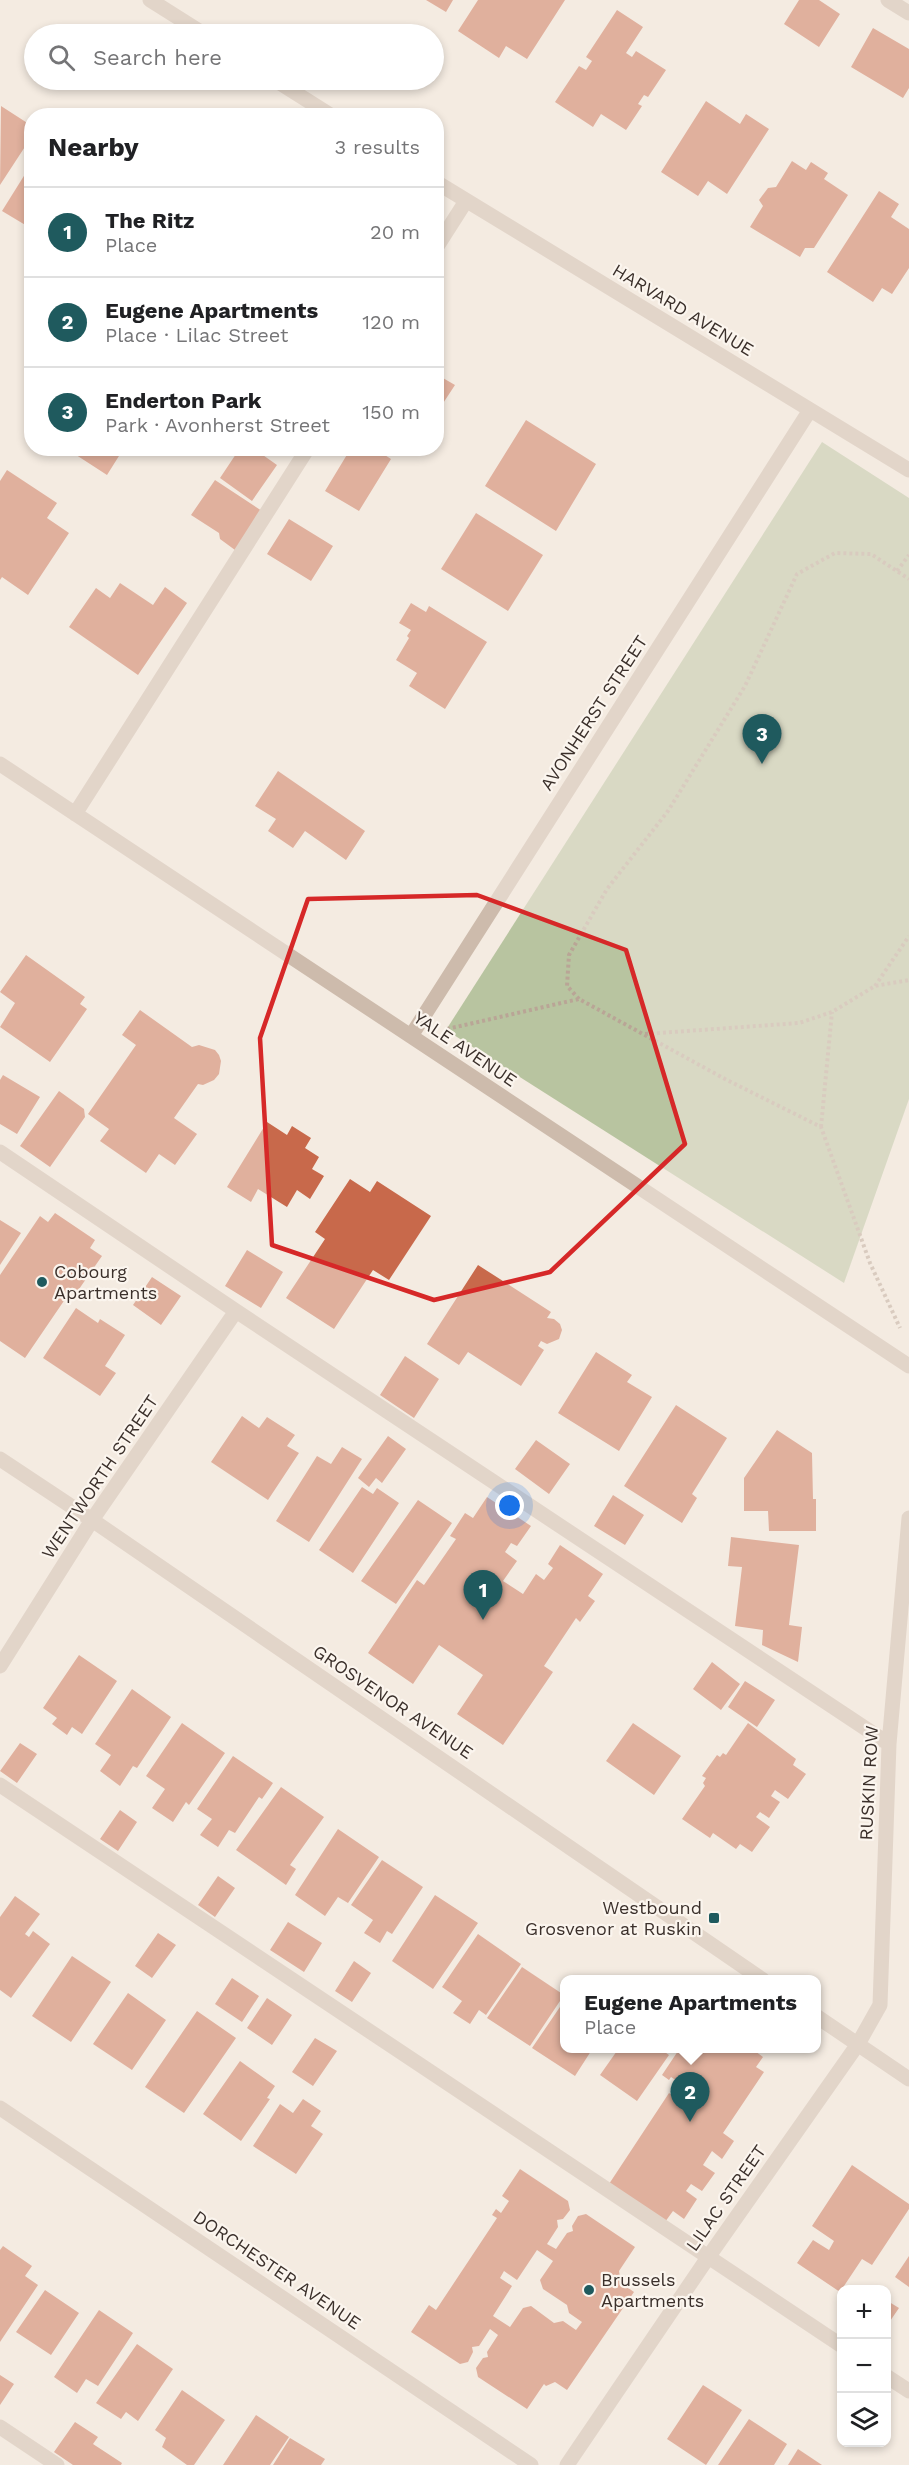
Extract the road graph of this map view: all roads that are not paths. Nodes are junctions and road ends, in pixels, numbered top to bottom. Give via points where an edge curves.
1 (150, 0) edge
2 (888, 0) edge
3 (909, 13) edge
4 (188, 24) edge
5 (291, 90) edge
6 (319, 108) edge
7 (444, 187) edge
8 (466, 201) junction
9 (444, 235) edge
10 (810, 410) junction
11 (303, 456) edge
12 (909, 470) edge
13 (0, 764) edge
14 (75, 814) junction
15 (411, 1036) junction
16 (0, 1152) edge
17 (236, 1311) junction
18 (909, 1366) edge
19 (0, 1459) edge
20 (909, 1518) edge
21 (92, 1520) junction
22 (0, 1666) edge
23 (889, 1744) junction
24 (0, 1785) edge
25 (756, 1975) edge
26 (821, 2019) edge
27 (858, 2044) junction
28 (909, 2079) edge
29 (0, 2108) edge
30 (709, 2256) junction
31 (837, 2343) edge
32 (891, 2379) edge
33 (909, 2391) edge
34 (0, 2427) edge
35 (57, 2465) edge
36 (531, 2465) edge
37 (567, 2465) edge

1 - 4 street
2 - 3 street
5 - 6 street
7 - 8 street, HARVARD AVENUE
8 - 9 street
8 - 10 street, HARVARD AVENUE
10 - 12 street, HARVARD AVENUE
10 - 15 street, AVONHERST STREET
11 - 14 street
13 - 14 street, YALE AVENUE
14 - 15 street, YALE AVENUE
15 - 18 street, YALE AVENUE
16 - 17 street
17 - 21 street, WENTWORTH STREET
17 - 23 street
19 - 21 street, GROSVENOR AVENUE
20 - 23 street, RUSKIN ROW
21 - 22 street, WENTWORTH STREET
21 - 25 street, GROSVENOR AVENUE
23 - 27 street, RUSKIN ROW via 880,2005
24 - 30 street
26 - 27 street
27 - 28 street
27 - 30 street, LILAC STREET
29 - 36 street, DORCHESTER AVENUE
30 - 31 street
30 - 37 street, LILAC STREET
32 - 33 street
34 - 35 street

